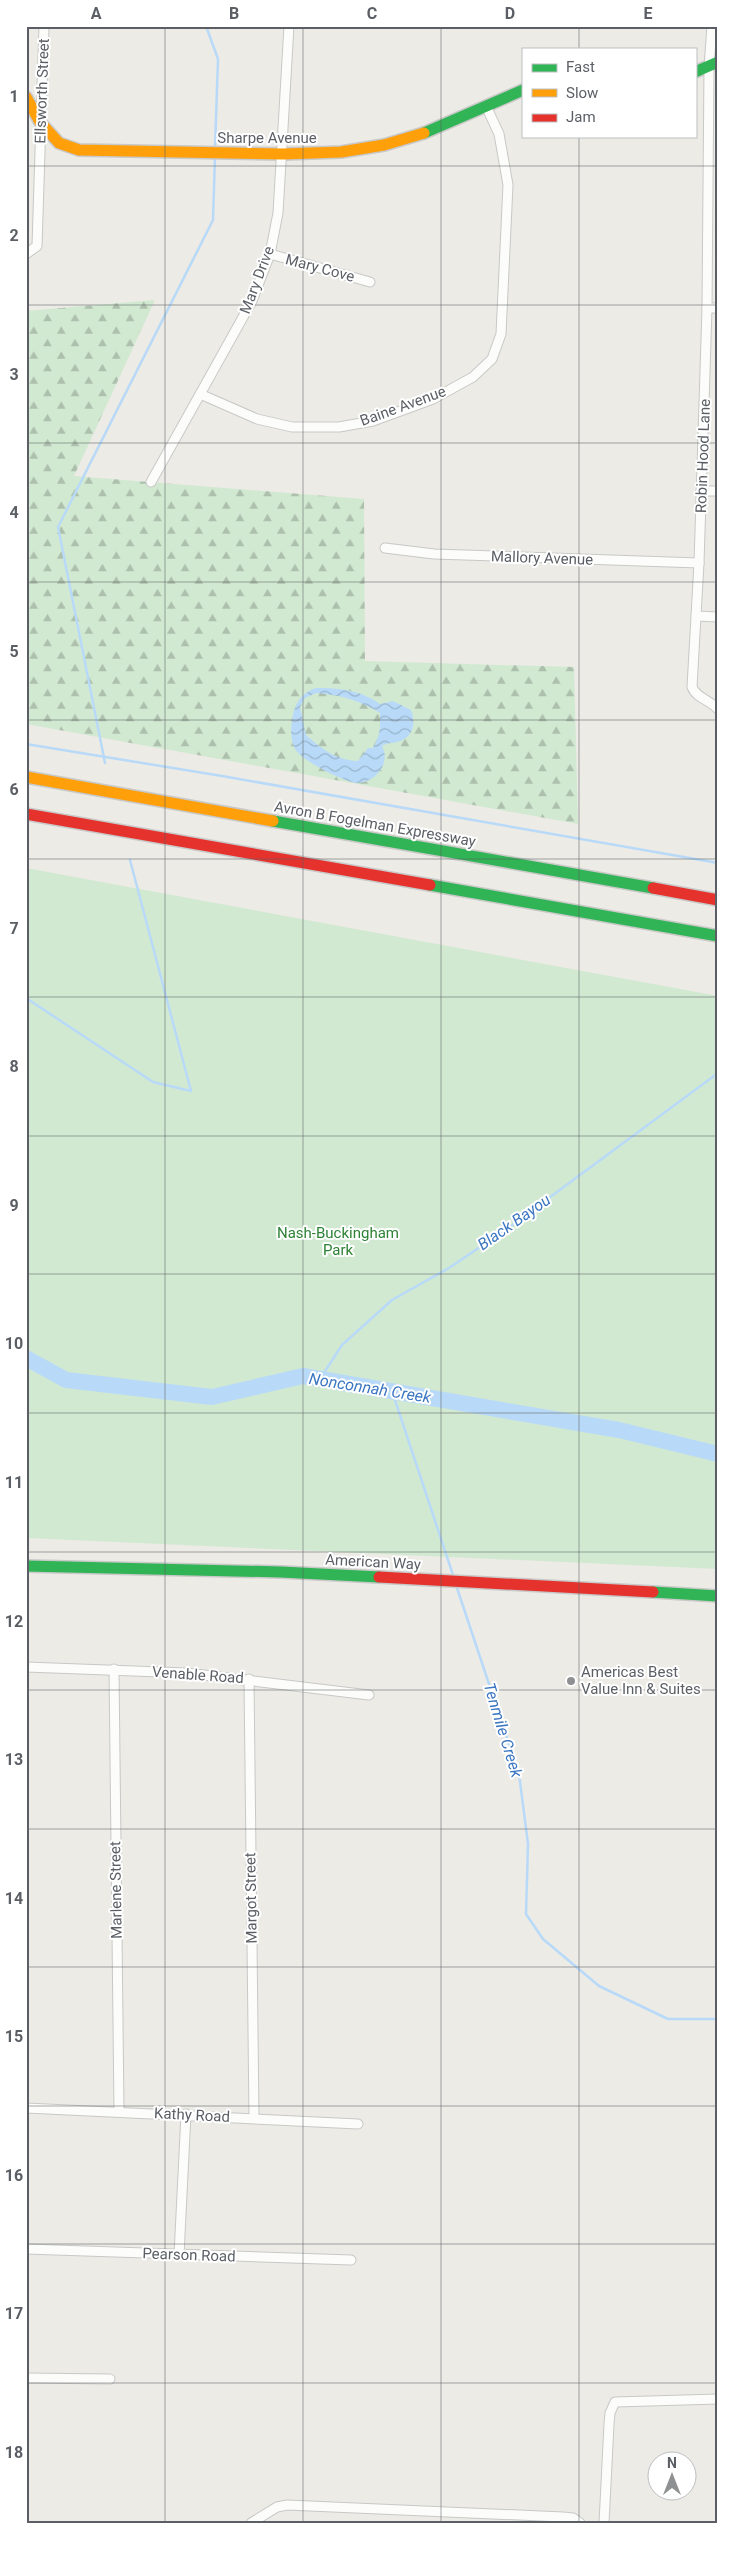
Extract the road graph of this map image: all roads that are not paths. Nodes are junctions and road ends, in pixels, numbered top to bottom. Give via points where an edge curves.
1 (44, 26) edge
2 (289, 26) edge
3 (712, 26) edge
4 (713, 64) edge
5 (696, 72) edge
6 (522, 90) edge
7 (26, 97) edge
8 (486, 106) junction
9 (40, 122) junction
10 (283, 154) junction
11 (26, 254) edge
12 (270, 254) junction
13 (370, 282) dead end
14 (707, 308) junction
15 (718, 308) edge
16 (200, 394) junction
17 (151, 482) dead end
18 (701, 491) junction
19 (718, 491) edge
20 (385, 548) dead end
21 (699, 563) junction
22 (696, 616) junction
23 (718, 616) edge
24 (718, 709) edge
25 (26, 777) edge
26 (26, 814) edge
27 (718, 900) edge
28 (718, 936) edge
29 (26, 1566) edge
30 (718, 1596) edge
31 (26, 1667) edge
32 (114, 1669) junction
33 (249, 1679) junction
34 (369, 1694) dead end
35 (26, 2108) edge
36 (119, 2111) junction
37 (186, 2114) junction
38 (254, 2118) junction
39 (358, 2124) dead end
40 (26, 2249) edge
41 (179, 2255) junction
42 (351, 2260) dead end
43 (26, 2378) edge
44 (110, 2379) dead end
45 (718, 2399) edge
46 (251, 2523) edge
47 (580, 2523) edge
48 (604, 2523) edge

1 - 9 street, Ellsworth Street
2 - 10 street, Mary Drive
3 - 4 street, Robin Hood Lane
4 - 5 main road
4 - 14 street, Robin Hood Lane
6 - 8 main road, Sharpe Avenue
7 - 9 main road, Sharpe Avenue
8 - 10 main road, Sharpe Avenue via 432,131 384,145 341,152
8 - 16 street, Baine Avenue via 500,134 508,185 501,334 492,359 473,377 433,399 373,421 339,427 292,427 257,419
9 - 10 main road, Sharpe Avenue via 59,143 79,150
9 - 11 street, Ellsworth Street via 37,246
10 - 12 street, Mary Drive via 278,213
12 - 13 street, Mary Cove
12 - 16 street, Mary Drive via 252,301
14 - 15 street
14 - 18 street, Robin Hood Lane
16 - 17 street, Mary Drive
18 - 19 street
18 - 21 street, Robin Hood Lane
20 - 21 street, Mallory Avenue via 434,554
21 - 22 street, Robin Hood Lane
22 - 23 street
22 - 24 street, Robin Hood Lane via 692,687 694,693
25 - 27 main road, Avron B Fogelman Expressway
26 - 28 main road
29 - 30 main road, American Way via 272,1572
31 - 32 street, Venable Road
32 - 33 street, Venable Road
32 - 36 street, Marlene Street
33 - 34 street, Venable Road
33 - 38 street, Margot Street
35 - 36 street, Kathy Road
36 - 37 street, Kathy Road
37 - 38 street, Kathy Road
37 - 41 street
38 - 39 street, Kathy Road
40 - 41 street, Pearson Road
41 - 42 street, Pearson Road
43 - 44 street
45 - 48 street via 616,2402 610,2413
46 - 47 street via 277,2507 287,2505 568,2518

